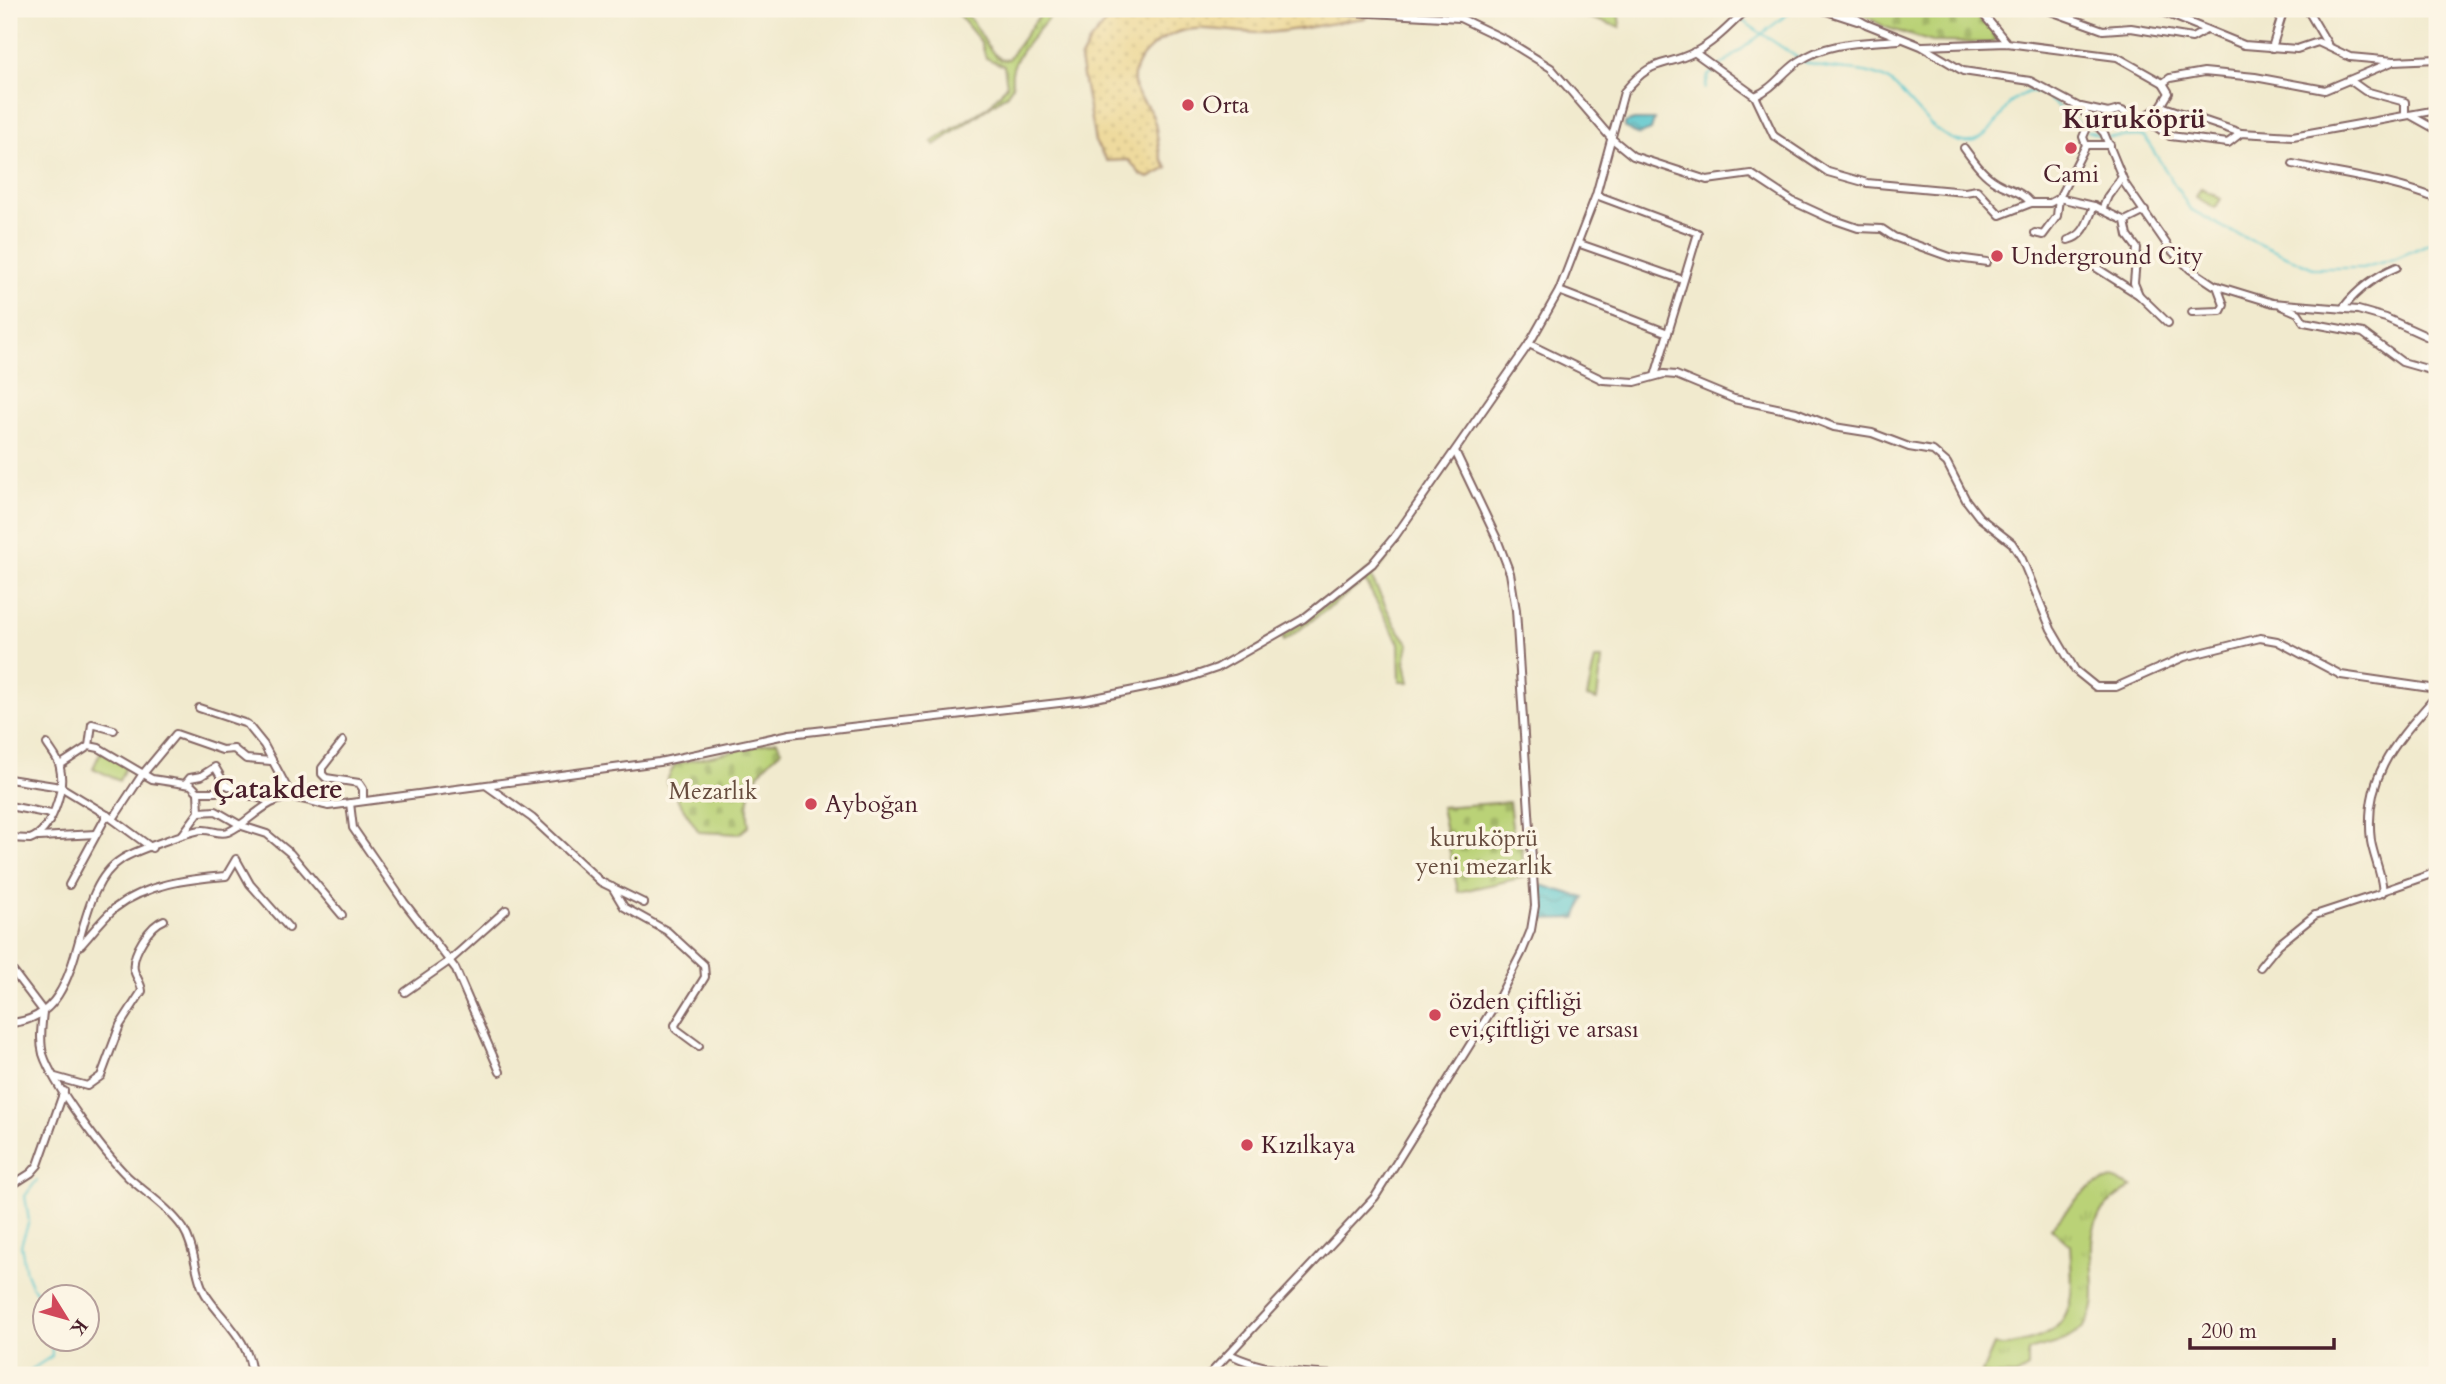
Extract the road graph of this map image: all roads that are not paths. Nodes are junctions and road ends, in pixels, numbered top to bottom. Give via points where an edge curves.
1 (1300, 9) edge
2 (1747, 9) edge
3 (1820, 9) edge
4 (1840, 9) edge
5 (1979, 9) edge
6 (2045, 9) edge
7 (2155, 9) edge
8 (2284, 9) edge
9 (2307, 9) edge
10 (1866, 24) junction
11 (2206, 30) junction
12 (1902, 39) junction
13 (2007, 43) junction
14 (2328, 45) junction
15 (1921, 46) junction
16 (2272, 48) junction
17 (1694, 52) junction
18 (2437, 60) edge
19 (2394, 61) junction
20 (2351, 81) junction
21 (2163, 83) junction
22 (1755, 96) junction
23 (2161, 106) junction
24 (2079, 107) junction
25 (2437, 110) edge
26 (2407, 115) junction
27 (2143, 118) junction
28 (2089, 122) junction
29 (2437, 130) edge
30 (2241, 133) junction
31 (1611, 138) junction
32 (2086, 145) junction
33 (2110, 145) junction
34 (1964, 148) dead end
35 (2293, 164) dead end
36 (2122, 177) junction
37 (1597, 195) junction
38 (2059, 198) junction
39 (2437, 199) edge
40 (2031, 203) junction
41 (2094, 206) junction
42 (2102, 210) junction
43 (2145, 211) junction
44 (2125, 221) junction
45 (2035, 233) dead end
46 (2068, 240) dead end
47 (1580, 244) junction
48 (1987, 262) dead end
49 (2092, 265) dead end
50 (2397, 267) dead end
51 (1683, 280) junction
52 (2217, 286) junction
53 (1559, 291) junction
54 (2139, 295) junction
55 (2273, 303) junction
56 (2343, 308) junction
57 (2192, 312) dead end
58 (2168, 323) dead end
59 (1668, 333) junction
60 (2437, 341) edge
61 (1529, 344) junction
62 (2437, 372) edge
63 (1655, 376) junction
64 (1455, 451) junction
65 (2437, 689) edge
66 (2437, 695) edge
67 (199, 708) dead end
68 (114, 730) dead end
69 (343, 740) dead end
70 (47, 744) dead end
71 (89, 746) junction
72 (271, 761) junction
73 (60, 765) junction
74 (142, 775) junction
75 (9, 779) edge
76 (185, 784) junction
77 (225, 784) junction
78 (487, 786) junction
79 (61, 787) junction
80 (198, 792) junction
81 (292, 797) junction
82 (363, 801) junction
83 (273, 802) junction
84 (350, 803) junction
85 (9, 806) edge
86 (200, 812) junction
87 (51, 814) junction
88 (110, 817) junction
89 (242, 826) junction
90 (96, 834) junction
91 (182, 836) junction
92 (36, 837) junction
93 (9, 838) edge
94 (152, 848) junction
95 (2437, 872) edge
96 (69, 885) dead end
97 (612, 887) junction
98 (2383, 891) junction
99 (644, 903) dead end
100 (506, 910) dead end
101 (342, 915) dead end
102 (164, 920) dead end
103 (289, 928) dead end
104 (79, 947) junction
105 (448, 961) junction
106 (9, 966) edge
107 (2260, 967) dead end
108 (405, 992) dead end
109 (43, 1011) junction
110 (9, 1023) edge
111 (699, 1046) dead end
112 (500, 1072) dead end
113 (54, 1076) junction
114 (64, 1091) junction
115 (9, 1187) edge
116 (1229, 1354) junction
117 (252, 1375) edge
118 (1209, 1375) edge
119 (1336, 1375) edge
120 (1416, 1375) edge
121 (1459, 1375) edge

1 - 31 street via 1460,18 1551,68
2 - 17 street
3 - 10 street
4 - 10 street
5 - 13 street
6 - 11 street via 2103,30 2131,28 2192,38
7 - 11 street
8 - 16 street
9 - 14 street
10 - 12 street
11 - 16 street via 2244,45
12 - 15 street
12 - 22 street via 1841,44 1808,56 1767,92
13 - 15 street
13 - 21 street via 2117,57
14 - 16 street via 2318,41 2297,49
14 - 19 street via 2350,57
15 - 24 street via 1963,71 2031,81
17 - 22 street
17 - 31 street via 1656,63 1639,74 1624,92
18 - 19 street
19 - 20 street
20 - 21 street via 2325,90 2204,72
20 - 26 street via 2365,91 2405,102
21 - 23 street via 2169,93
22 - 40 street via 1774,136 1828,172 1867,183 1977,190 2000,215
23 - 27 street
23 - 30 street
24 - 27 street via 2108,113 2119,110
24 - 28 street
25 - 26 street
26 - 29 street
26 - 30 street via 2293,136
27 - 30 street via 2171,136 2228,143
28 - 32 street via 2083,137
28 - 33 street via 2104,133
31 - 37 street
31 - 48 street via 1633,156 1707,180 1751,174 1829,218 1858,228 1882,229 1950,257
32 - 33 street
32 - 38 street
33 - 36 street
34 - 40 street via 1979,169
35 - 39 street via 2405,186
36 - 42 street
36 - 43 street
37 - 47 street
37 - 51 street via 1698,233
38 - 40 street
38 - 41 street
38 - 45 street via 2057,216 2043,235
41 - 42 street
41 - 46 street via 2087,225
42 - 44 street
43 - 44 street
43 - 52 street via 2170,249
44 - 54 street via 2128,236 2137,247 2134,283
47 - 51 street
47 - 53 street
49 - 54 street
50 - 56 street via 2379,274
51 - 59 street
52 - 55 street
52 - 57 street via 2224,305 2221,311
53 - 59 street
53 - 61 street
54 - 58 street
55 - 56 street
55 - 62 street via 2298,313 2304,321 2364,333 2402,362
56 - 60 street via 2386,318
59 - 63 street
61 - 63 street via 1603,380 1635,382
61 - 64 street
63 - 65 street via 1676,375 1734,399 1796,412 1833,427 1872,433 1941,456 1979,517 2012,543 2051,629 2076,670 2096,687 2116,687 2184,657 2260,638 2277,641 2341,675
64 - 78 street via 1396,536 1343,589 1260,645 1179,681 1085,700 790,734 659,762
64 - 116 street via 1510,573 1516,610 1535,906 1531,930 1496,1003 1376,1197
66 - 98 street via 2388,755 2372,790 2371,841
67 - 72 street via 247,724
68 - 71 street via 92,724
69 - 82 street via 322,774 359,783
70 - 73 street
71 - 73 street
71 - 74 street
72 - 74 street via 246,759 234,750 176,734
72 - 81 street
73 - 79 street
74 - 76 street
74 - 88 street
75 - 79 street
76 - 77 street via 215,767
76 - 80 street
77 - 80 street via 216,792
77 - 83 street
78 - 82 street
78 - 97 street
79 - 87 street
79 - 88 street
80 - 86 street
81 - 83 street
81 - 84 street via 328,806
82 - 84 street
83 - 89 street
84 - 105 street via 353,828
85 - 87 street
86 - 89 street via 216,811
86 - 91 street
87 - 92 street
88 - 90 street
88 - 94 street
89 - 91 street via 222,834 202,830
89 - 101 street via 267,834 290,853
90 - 92 street
90 - 96 street
91 - 94 street
92 - 93 street
94 - 104 street via 122,859 96,887
95 - 98 street
97 - 99 street
97 - 111 street via 624,907 667,931 701,960 705,977 675,1025
98 - 107 street via 2315,915 2278,945
100 - 105 street
102 - 113 street via 154,924 136,956 134,969 142,991 120,1025 101,1076 88,1086
103 - 104 street via 250,884 236,859 226,876 140,892 115,909
104 - 109 street via 68,974
105 - 108 street
105 - 112 street
106 - 109 street
109 - 110 street
109 - 113 street via 42,1050
113 - 114 street
114 - 115 street via 38,1165
114 - 117 street via 126,1175 182,1227 196,1254 207,1297 242,1340
116 - 118 street
116 - 119 street via 1287,1373
120 - 121 street

